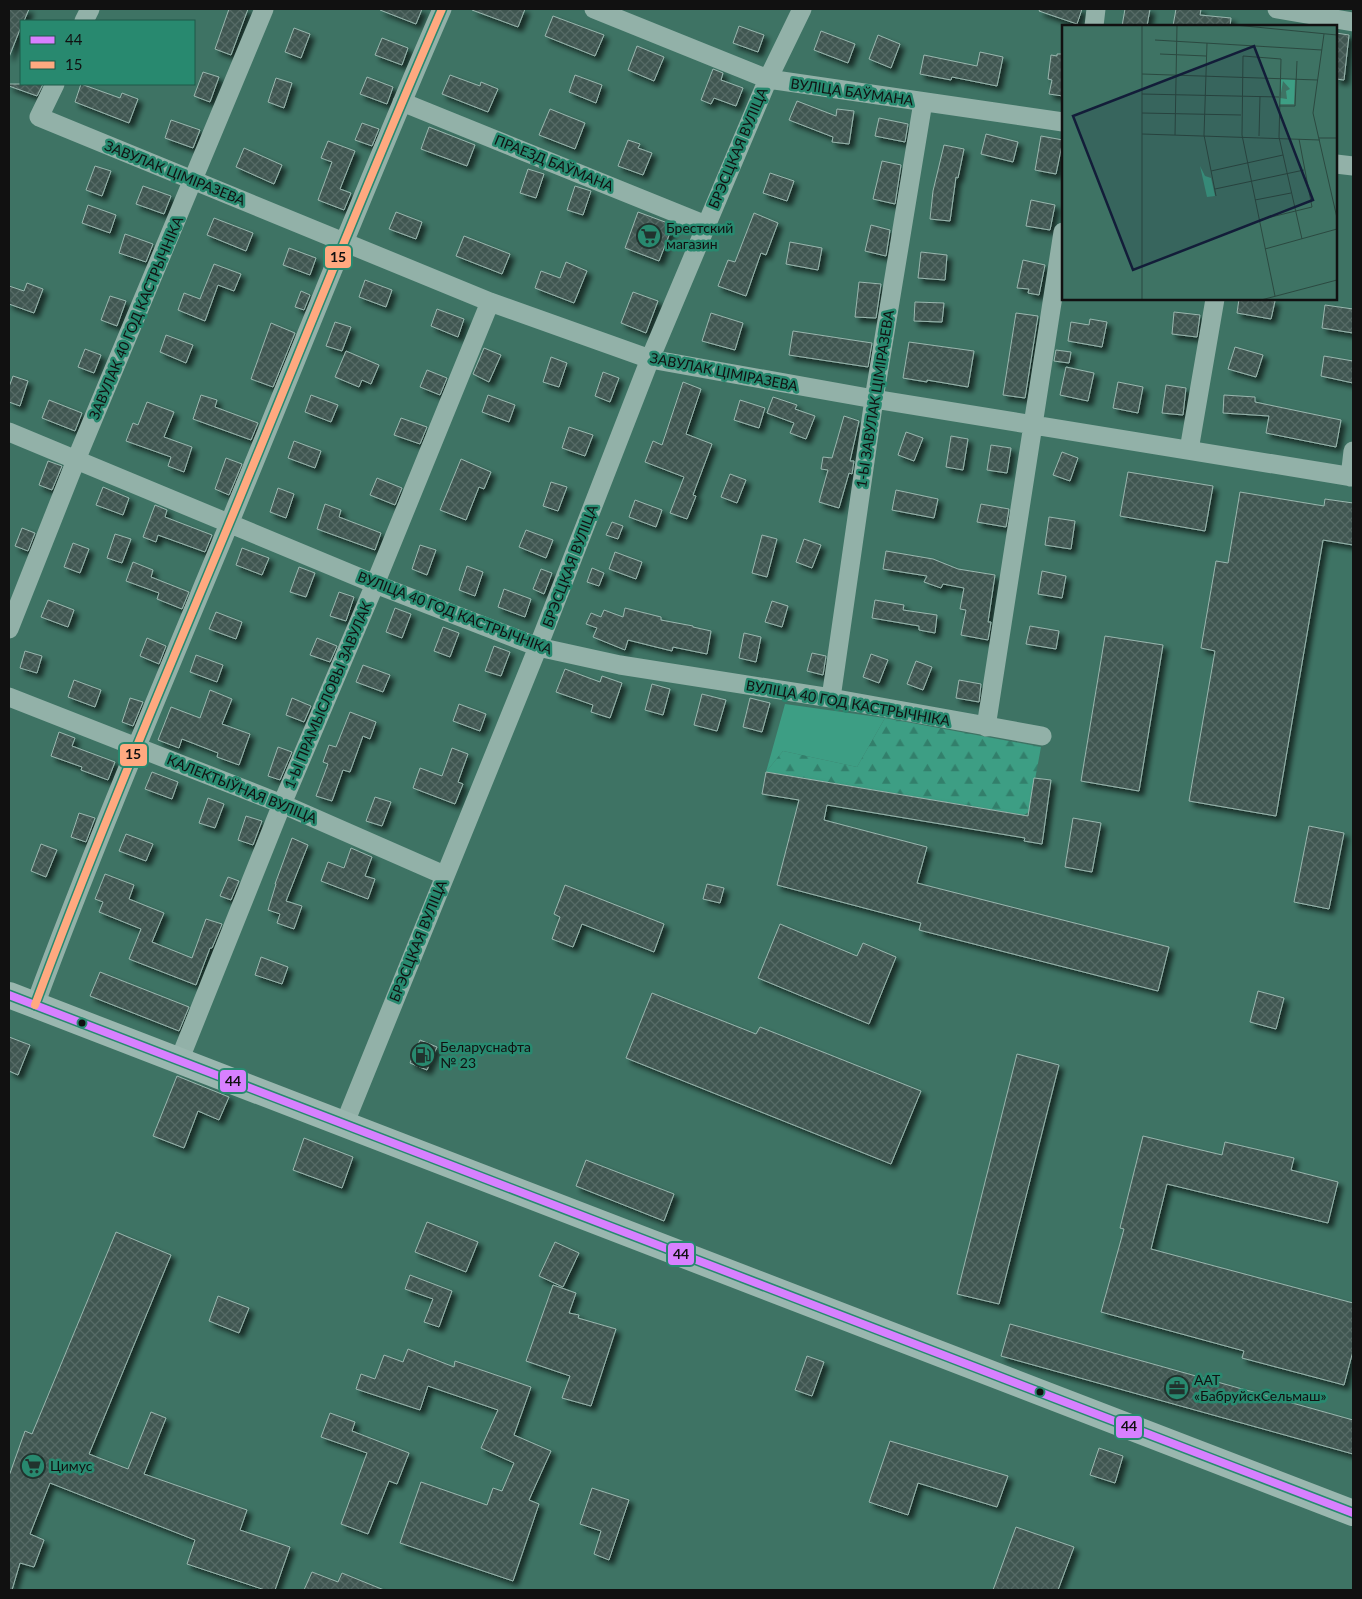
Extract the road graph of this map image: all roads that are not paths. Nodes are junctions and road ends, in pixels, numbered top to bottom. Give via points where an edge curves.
1 (264, 9) edge
2 (442, 9) edge
3 (594, 9) edge
4 (802, 9) edge
5 (1096, 9) edge
6 (1277, 9) edge
7 (1353, 22) edge
8 (1094, 25) edge
9 (768, 79) junction
10 (55, 85) edge
11 (402, 102) junction
12 (923, 102) junction
13 (1062, 122) edge
14 (1337, 164) edge
15 (1353, 166) edge
16 (194, 180) junction
17 (706, 225) junction
18 (1062, 238) edge
19 (344, 243) junction
20 (1215, 300) edge
21 (490, 302) junction
22 (650, 359) junction
23 (874, 399) junction
24 (1032, 425) junction
25 (9, 432) edge
26 (1189, 450) junction
27 (1353, 451) edge
28 (76, 460) junction
29 (1351, 477) edge
30 (229, 524) junction
31 (375, 584) junction
32 (9, 629) edge
33 (538, 647) junction
34 (9, 697) edge
35 (831, 698) junction
36 (986, 727) junction
37 (1042, 736) dead end
38 (136, 746) junction
39 (282, 804) junction
40 (444, 876) junction
41 (9, 995) edge
42 (35, 1005) junction
43 (179, 1061) junction
44 (344, 1125) junction
45 (1353, 1513) edge

1 - 16 street, ЗАВУЛАК 40 ГОД КАСТРЫЧНІКА
2 - 11 street
3 - 9 street, ВУЛІЦА БАЎМАНА
4 - 9 street, БРЭСЦКАЯ ВУЛІЦА
5 - 8 street
6 - 7 street
9 - 12 street, ВУЛІЦА БАЎМАНА
9 - 17 street, БРЭСЦКАЯ ВУЛІЦА
10 - 16 street, ЗАВУЛАК ЦІМІРАЗЕВА via 39,117
11 - 17 street, ПРАЕЗД БАЎМАНА
11 - 19 street
12 - 13 street, ВУЛІЦА БАЎМАНА
12 - 23 street, 1-Ы ЗАВУЛАК ЦІМІРАЗЕВА
14 - 15 street
16 - 19 street, ЗАВУЛАК ЦІМІРАЗЕВА
16 - 28 street, ЗАВУЛАК 40 ГОД КАСТРЫЧНІКА
17 - 22 street, БРЭСЦКАЯ ВУЛІЦА
18 - 24 street
19 - 21 street, ЗАВУЛАК ЦІМІРАЗЕВА
19 - 30 street
20 - 26 street
21 - 22 street, ЗАВУЛАК ЦІМІРАЗЕВА
21 - 31 street, 1-Ы ПРАМЫСЛОВЫ ЗАВУЛАК
22 - 23 street, ЗАВУЛАК ЦІМІРАЗЕВА
22 - 33 street, БРЭСЦКАЯ ВУЛІЦА
23 - 24 street, ЗАВУЛАК ЦІМІРАЗЕВА
23 - 35 street, 1-Ы ЗАВУЛАК ЦІМІРАЗЕВА
24 - 26 street, ЗАВУЛАК ЦІМІРАЗЕВА
24 - 36 street
25 - 28 street, ВУЛІЦА 40 ГОД КАСТРЫЧНІКА
26 - 29 street, ЗАВУЛАК ЦІМІРАЗЕВА
27 - 29 street
28 - 30 street, ВУЛІЦА 40 ГОД КАСТРЫЧНІКА
28 - 32 street, ЗАВУЛАК 40 ГОД КАСТРЫЧНІКА
30 - 31 street, ВУЛІЦА 40 ГОД КАСТРЫЧНІКА
30 - 38 street
31 - 33 street, ВУЛІЦА 40 ГОД КАСТРЫЧНІКА
31 - 39 street, 1-Ы ПРАМЫСЛОВЫ ЗАВУЛАК
33 - 35 street, ВУЛІЦА 40 ГОД КАСТРЫЧНІКА via 620,665
33 - 40 street, БРЭСЦКАЯ ВУЛІЦА
34 - 38 street, КАЛЕКТЫЎНАЯ ВУЛІЦА
35 - 36 street, ВУЛІЦА 40 ГОД КАСТРЫЧНІКА
36 - 37 street, ВУЛІЦА 40 ГОД КАСТРЫЧНІКА
38 - 39 street, КАЛЕКТЫЎНАЯ ВУЛІЦА
38 - 42 street
39 - 40 street, КАЛЕКТЫЎНАЯ ВУЛІЦА
39 - 43 street, 1-Ы ПРАМЫСЛОВЫ ЗАВУЛАК
40 - 44 street, БРЭСЦКАЯ ВУЛІЦА
41 - 42 street
42 - 43 street
43 - 44 street
44 - 45 street

